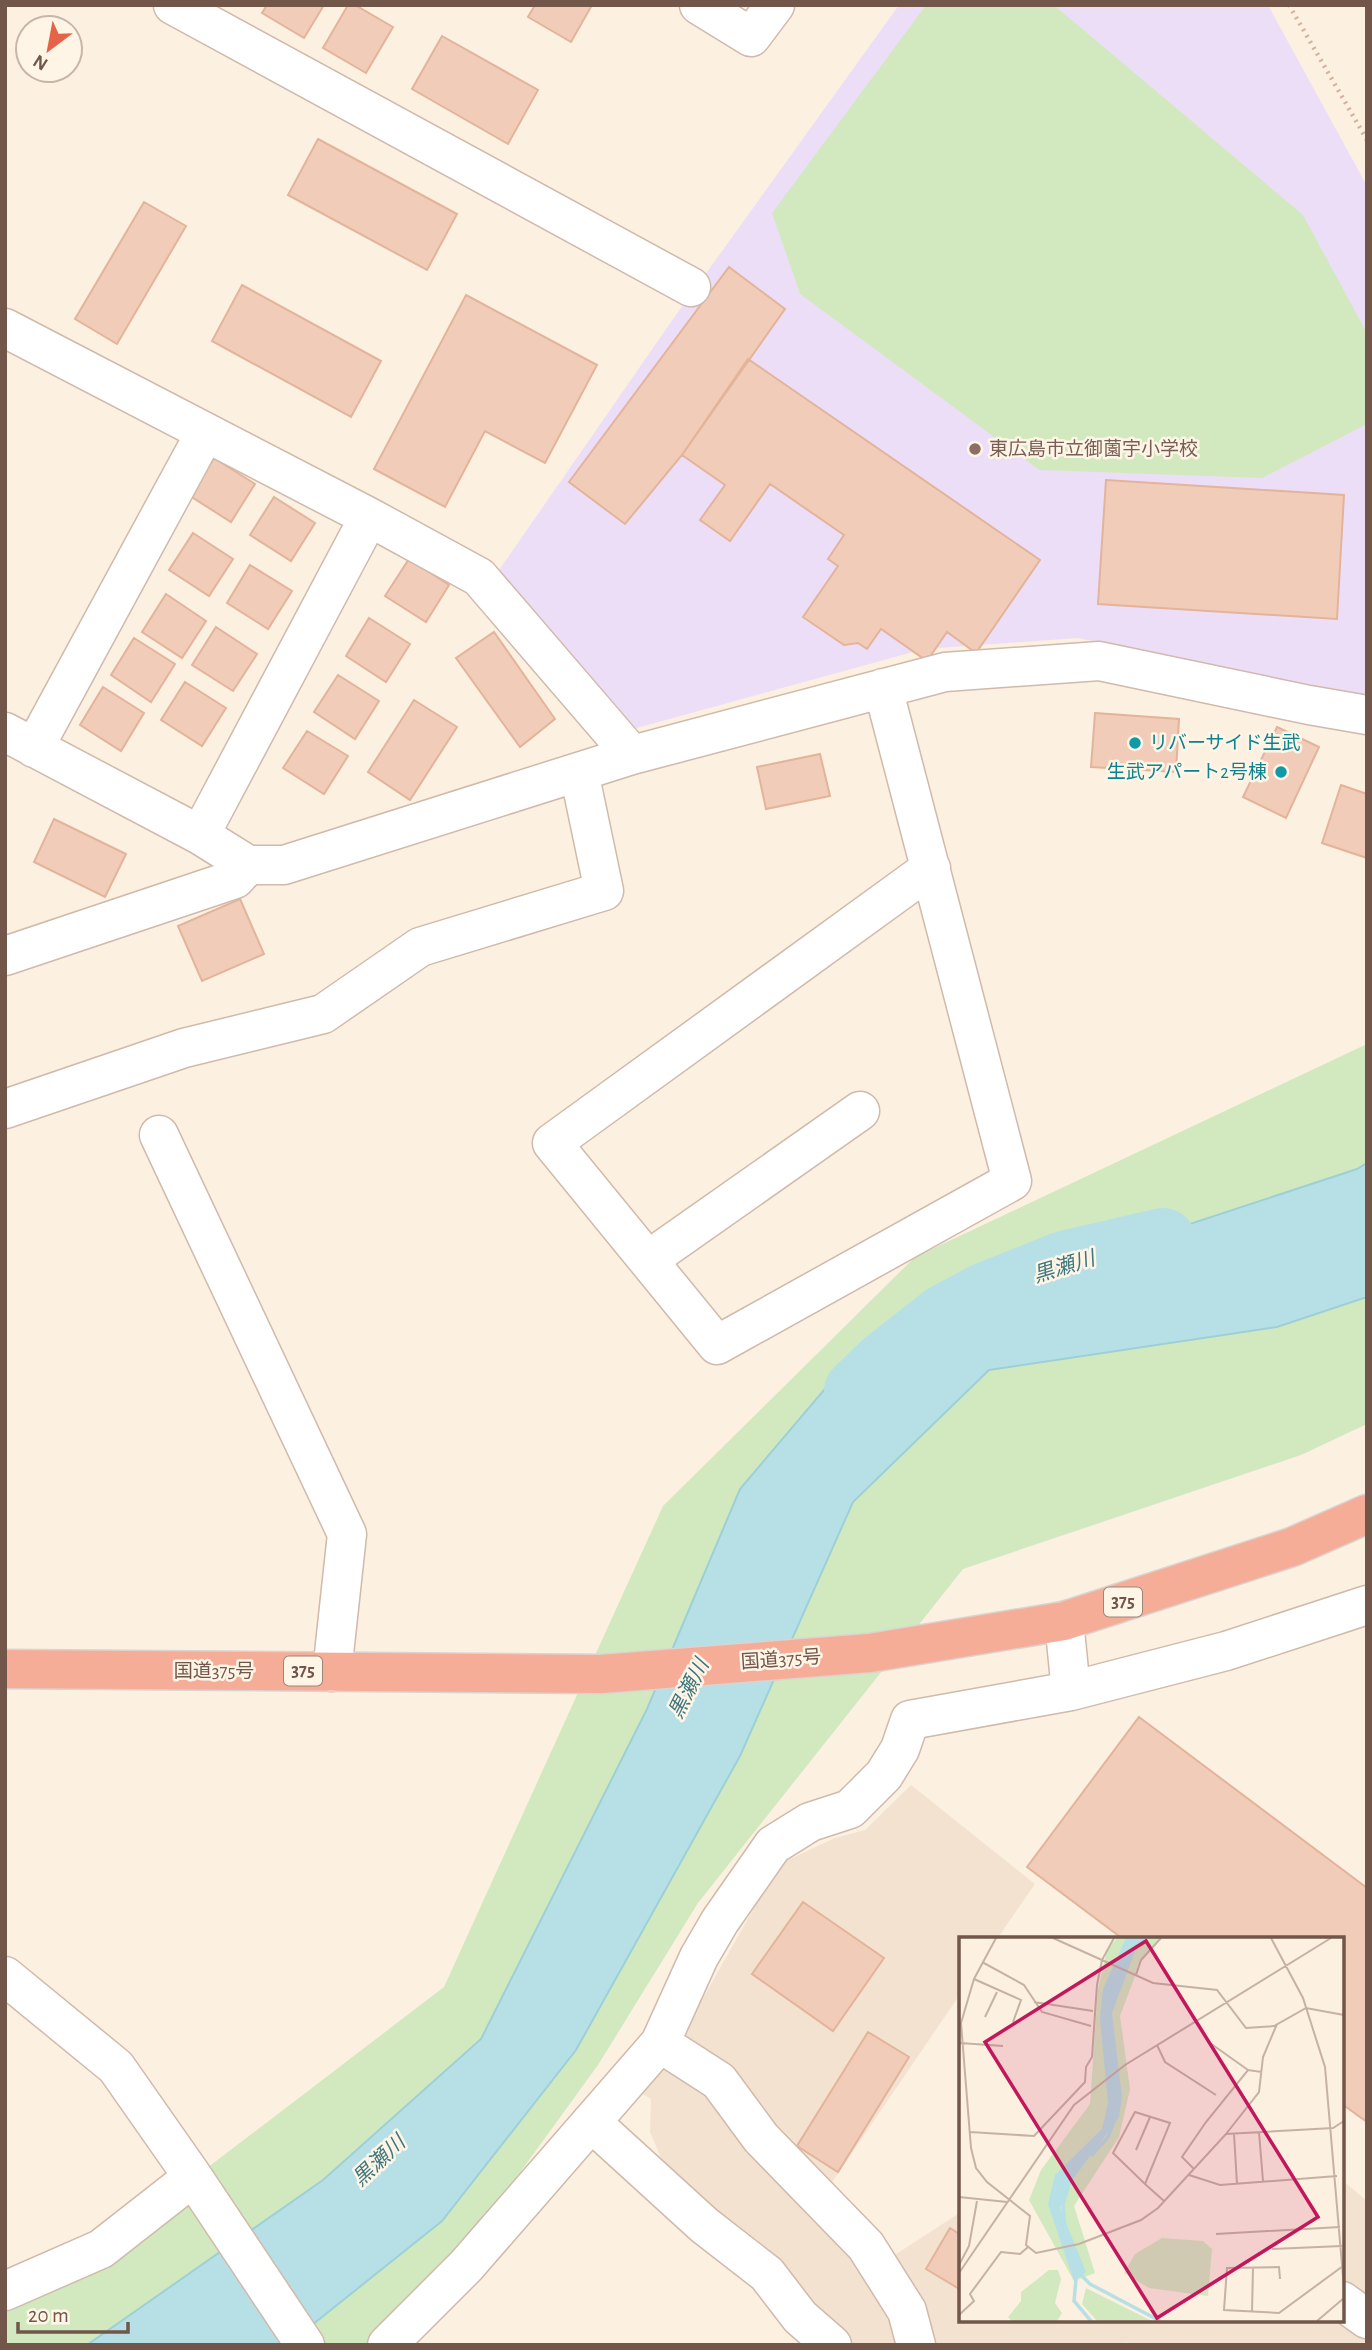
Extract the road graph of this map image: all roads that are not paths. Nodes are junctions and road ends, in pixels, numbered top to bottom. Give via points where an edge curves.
1 (173, 5) edge
2 (699, 5) edge
3 (775, 5) edge
4 (691, 286) dead end
5 (5, 328) edge
6 (205, 433) junction
7 (369, 517) junction
8 (883, 688) junction
9 (1367, 715) edge
10 (20, 740) edge
11 (632, 755) junction
12 (579, 772) junction
13 (200, 835) junction
14 (248, 865) junction
15 (931, 868) junction
16 (5, 956) edge
17 (5, 1109) edge
18 (860, 1111) dead end
19 (159, 1135) dead end
20 (648, 1260) junction
21 (1367, 1514) edge
22 (1367, 1605) edge
23 (1064, 1621) junction
24 (5, 1669) edge
25 (332, 1672) junction
26 (1070, 1691) junction
27 (5, 1976) edge
28 (660, 2043) junction
29 (591, 2122) junction
30 (193, 2177) junction
31 (5, 2291) edge
32 (1344, 2302) edge
33 (1367, 2319) edge
34 (305, 2345) edge
35 (387, 2345) edge
36 (832, 2345) edge
37 (916, 2345) edge

1 - 4 street
2 - 3 street via 751,37
5 - 6 street
6 - 7 street
6 - 10 street
7 - 11 street via 479,577
7 - 13 street
8 - 9 street via 945,672 1099,661
8 - 11 street
8 - 15 street
10 - 13 street
11 - 12 street
12 - 14 street via 284,865
12 - 17 street via 604,891 420,947 323,1014 184,1048
13 - 14 street
14 - 16 street via 235,879
15 - 20 street via 552,1143
15 - 20 street via 1012,1181 717,1345
18 - 20 street
19 - 25 street via 347,1534
21 - 23 highway, 国道375号 / 375 via 1292,1547
22 - 26 street via 1226,1651
23 - 25 highway, 国道375号 / 375 via 870,1653 601,1674
23 - 26 street
24 - 25 highway, 国道375号 / 375
26 - 28 street via 910,1720 884,1776 850,1809 810,1822 773,1846 699,1957
27 - 30 street via 116,2067
28 - 29 street
28 - 37 street via 719,2081 761,2138 866,2246 907,2311
29 - 35 street via 466,2266
29 - 36 street via 704,2225 767,2274 800,2317
30 - 31 street via 101,2249
30 - 34 street
32 - 33 street

